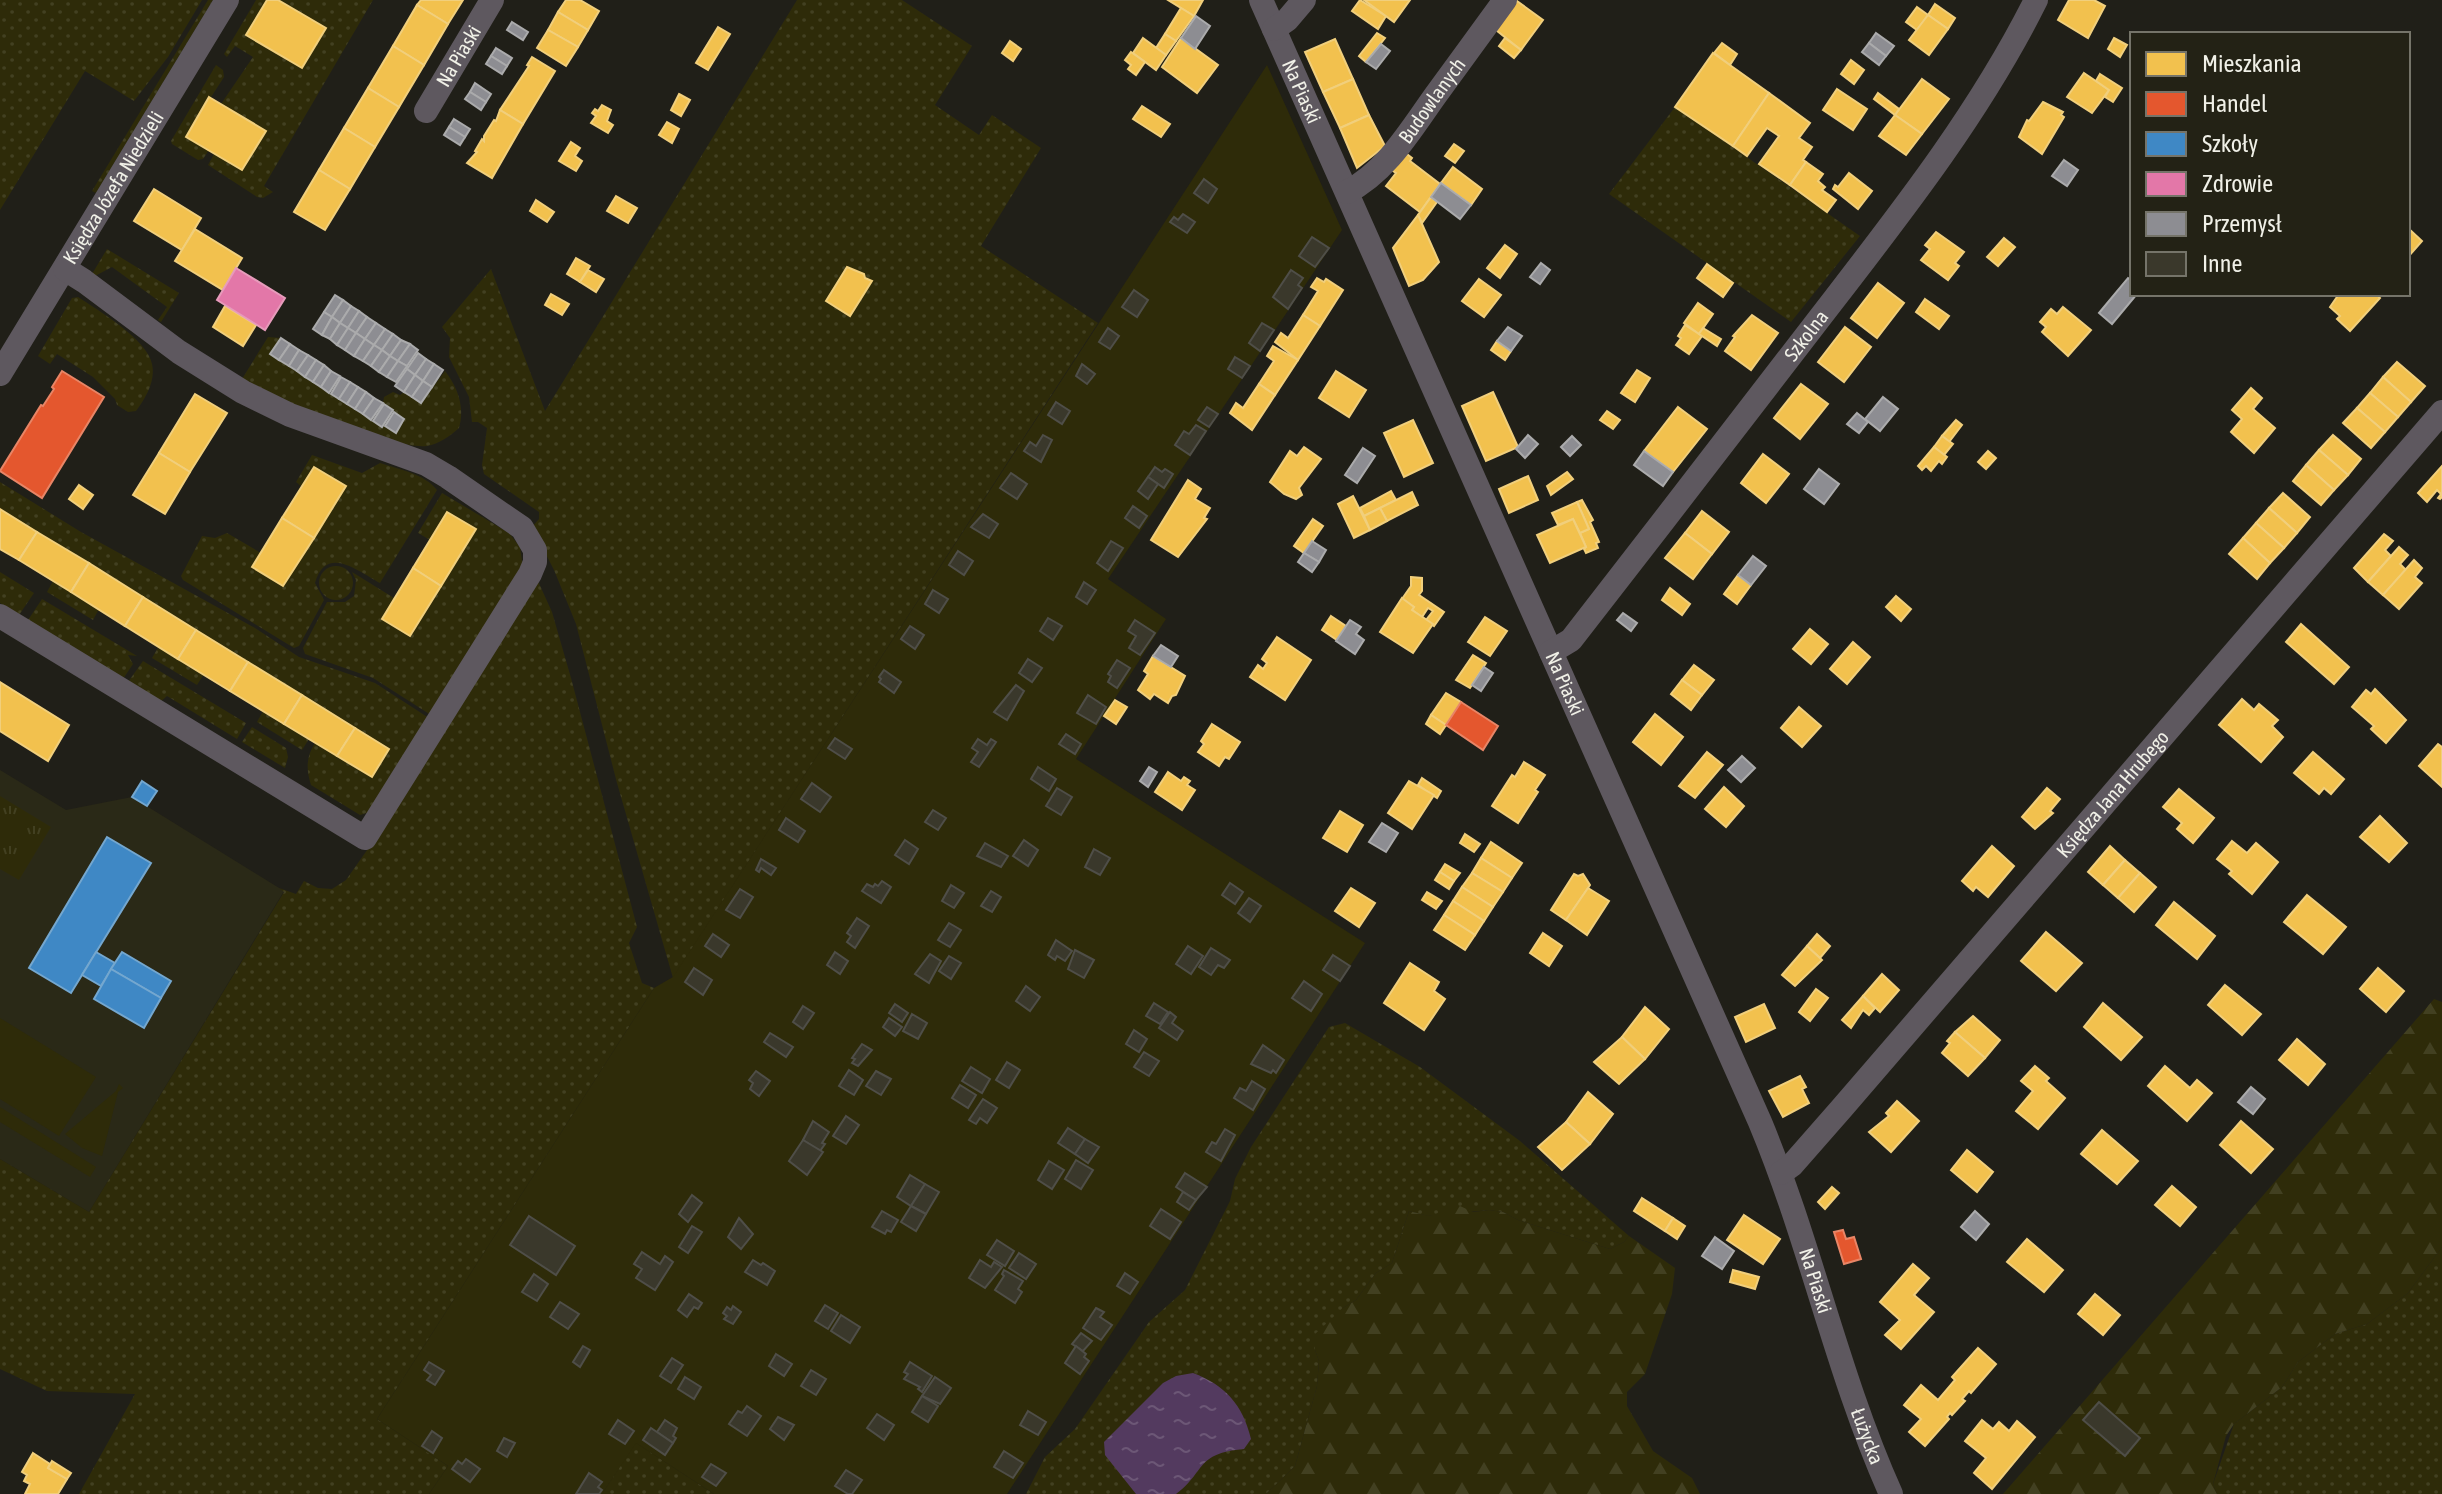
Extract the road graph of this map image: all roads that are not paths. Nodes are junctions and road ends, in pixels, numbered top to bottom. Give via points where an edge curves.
1 (227, 0) edge
2 (492, 0) edge
3 (1261, 0) edge
4 (1304, 0) edge
5 (1505, 0) edge
6 (2036, 0) edge
7 (1274, 29) junction
8 (426, 111) dead end
9 (1347, 192) junction
10 (65, 269) junction
11 (0, 374) edge
12 (2442, 412) edge
13 (0, 616) edge
14 (1551, 652) junction
15 (1781, 1173) junction
16 (1844, 1376) joint
17 (1891, 1494) edge

1 - 10 street, Księdza Józefa Niedzieli
2 - 8 street, Na Piaski
3 - 7 street, Na Piaski
4 - 7 street
5 - 9 street, Budowlanych via 1380,169
6 - 14 street, Szkolna via 2010,52 1911,199 1571,640
7 - 9 street, Na Piaski
9 - 14 street, Na Piaski
10 - 11 street, Księdza Józefa Niedzieli
10 - 13 street via 243,392 448,477 522,528 535,550 535,562 365,838
12 - 15 street, Księdza Jana Hrubego
14 - 15 street, Na Piaski
15 - 16 street, Na Piaski
16 - 17 street, Łużycka

